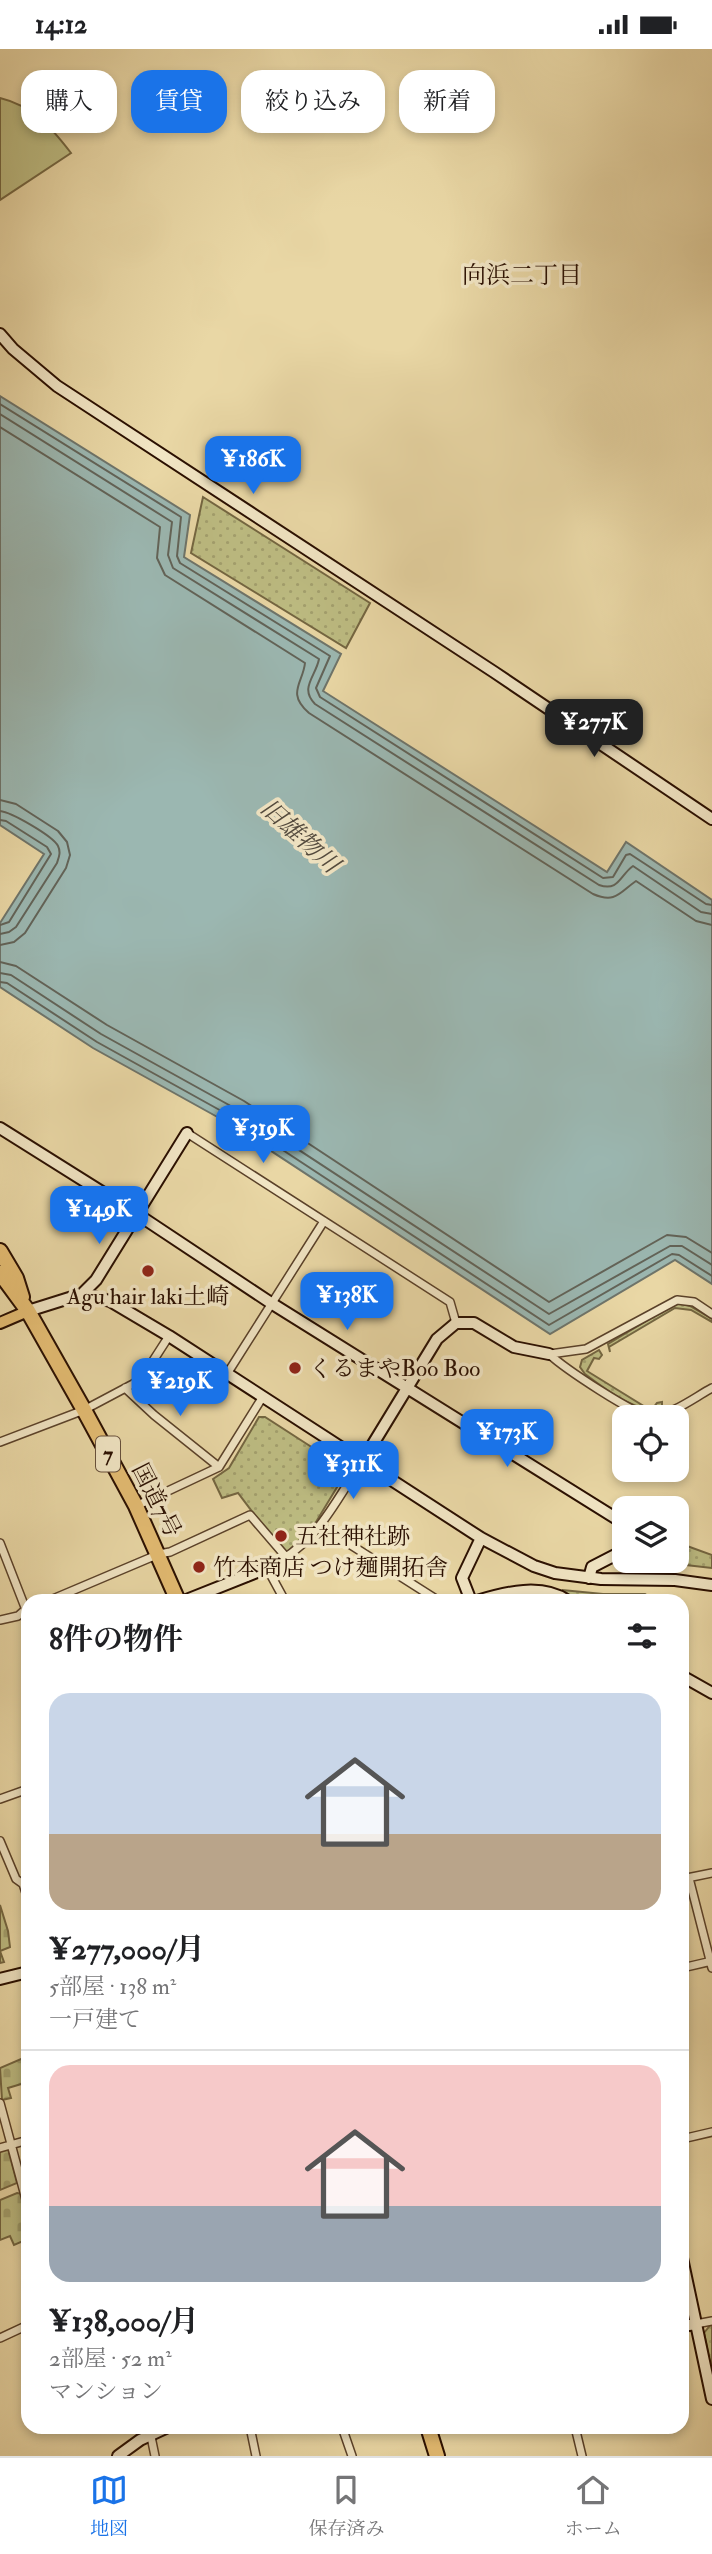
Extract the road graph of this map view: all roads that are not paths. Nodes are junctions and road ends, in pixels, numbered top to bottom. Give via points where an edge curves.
1 (0, 334) edge
2 (712, 819) edge
3 (0, 1128) edge
4 (187, 1133) joint
5 (137, 1214) junction
6 (324, 1221) junction
7 (0, 1251) edge
8 (1, 1277) edge
9 (82, 1294) junction
10 (271, 1303) junction
11 (28, 1311) junction
12 (712, 1314) edge
13 (0, 1323) edge
14 (456, 1323) junction
15 (169, 1336) junction
16 (549, 1354) junction
17 (227, 1374) junction
18 (406, 1387) junction
19 (125, 1388) junction
20 (712, 1388) edge
21 (262, 1398) junction
22 (84, 1410) junction
23 (0, 1442) edge
24 (362, 1462) junction
25 (219, 1467) junction
26 (136, 1506) junction
27 (612, 1516) edge
28 (321, 1526) junction
29 (481, 1538) junction
30 (0, 1543) edge
31 (159, 1554) junction
32 (612, 1557) edge
33 (287, 1558) junction
34 (267, 1568) junction
35 (589, 1578) junction
36 (712, 1585) edge
37 (65, 1594) edge
38 (175, 1594) edge
39 (202, 1594) edge
40 (281, 1594) edge
41 (428, 1594) edge
42 (468, 1594) edge
43 (507, 1594) edge
44 (557, 1594) edge
45 (21, 1595) edge
46 (21, 1614) edge
47 (0, 1620) edge
48 (689, 1680) edge
49 (712, 1693) edge
50 (21, 1792) edge
51 (0, 1799) edge
52 (0, 1841) edge
53 (712, 1873) edge
54 (689, 1878) edge
55 (21, 1883) edge
56 (689, 1889) edge
57 (711, 1963) edge
58 (689, 1967) edge
59 (21, 1974) edge
60 (0, 1979) edge
61 (0, 2103) edge
62 (712, 2132) edge
63 (689, 2137) edge
64 (21, 2142) edge
65 (11, 2145) junction
66 (0, 2148) edge
67 (21, 2181) edge
68 (689, 2291) edge
69 (712, 2321) edge
70 (696, 2324) junction
71 (689, 2325) edge
72 (21, 2328) edge
73 (0, 2338) edge
74 (712, 2399) edge
75 (145, 2434) edge
76 (150, 2434) edge
77 (251, 2434) edge
78 (344, 2434) edge
79 (430, 2434) edge
80 (577, 2434) edge
81 (118, 2456) edge
82 (155, 2456) edge
83 (256, 2456) edge
84 (352, 2456) edge
85 (437, 2456) edge
86 (582, 2456) edge

1 - 2 street via 57,386
3 - 5 street
4 - 5 street
4 - 6 street
5 - 9 street via 96,1280
5 - 10 street
6 - 10 street
6 - 14 street via 450,1301
7 - 11 highway, 7
8 - 11 highway, 7
9 - 11 street
9 - 15 street via 110,1301
10 - 17 street
10 - 18 street
11 - 13 main road
11 - 22 highway, 国道7号 / 7
12 - 16 street via 694,1302 677,1300 586,1349
14 - 16 street via 474,1323 514,1347
14 - 18 street via 437,1339
15 - 17 street
15 - 19 street via 142,1378
16 - 20 street via 643,1415 665,1413
17 - 21 street
18 - 24 street
18 - 27 street
19 - 22 street
19 - 25 street
21 - 24 street
21 - 25 street
22 - 23 street
22 - 26 highway, 国道7号 / 7
24 - 28 street
24 - 29 street
25 - 26 street
26 - 31 highway, 国道7号 / 7
28 - 33 street
28 - 41 street
29 - 35 street via 534,1566
29 - 42 street via 462,1578
30 - 45 street
31 - 33 street via 250,1515
31 - 37 street
31 - 38 highway, 国道7号 / 7
32 - 35 street via 593,1567
33 - 34 street
34 - 39 street
34 - 40 street
35 - 36 street
43 - 44 street via 524,1590
46 - 47 street
48 - 49 street
50 - 51 street
52 - 55 street
53 - 54 street
56 - 57 street
57 - 58 street
59 - 60 street
61 - 65 street
62 - 63 street
64 - 65 street
65 - 66 street
65 - 67 street
68 - 70 street
69 - 70 street
70 - 71 street
70 - 74 street
72 - 73 street
75 - 81 street
76 - 82 street
77 - 83 street
78 - 84 street
79 - 85 highway
80 - 86 street

